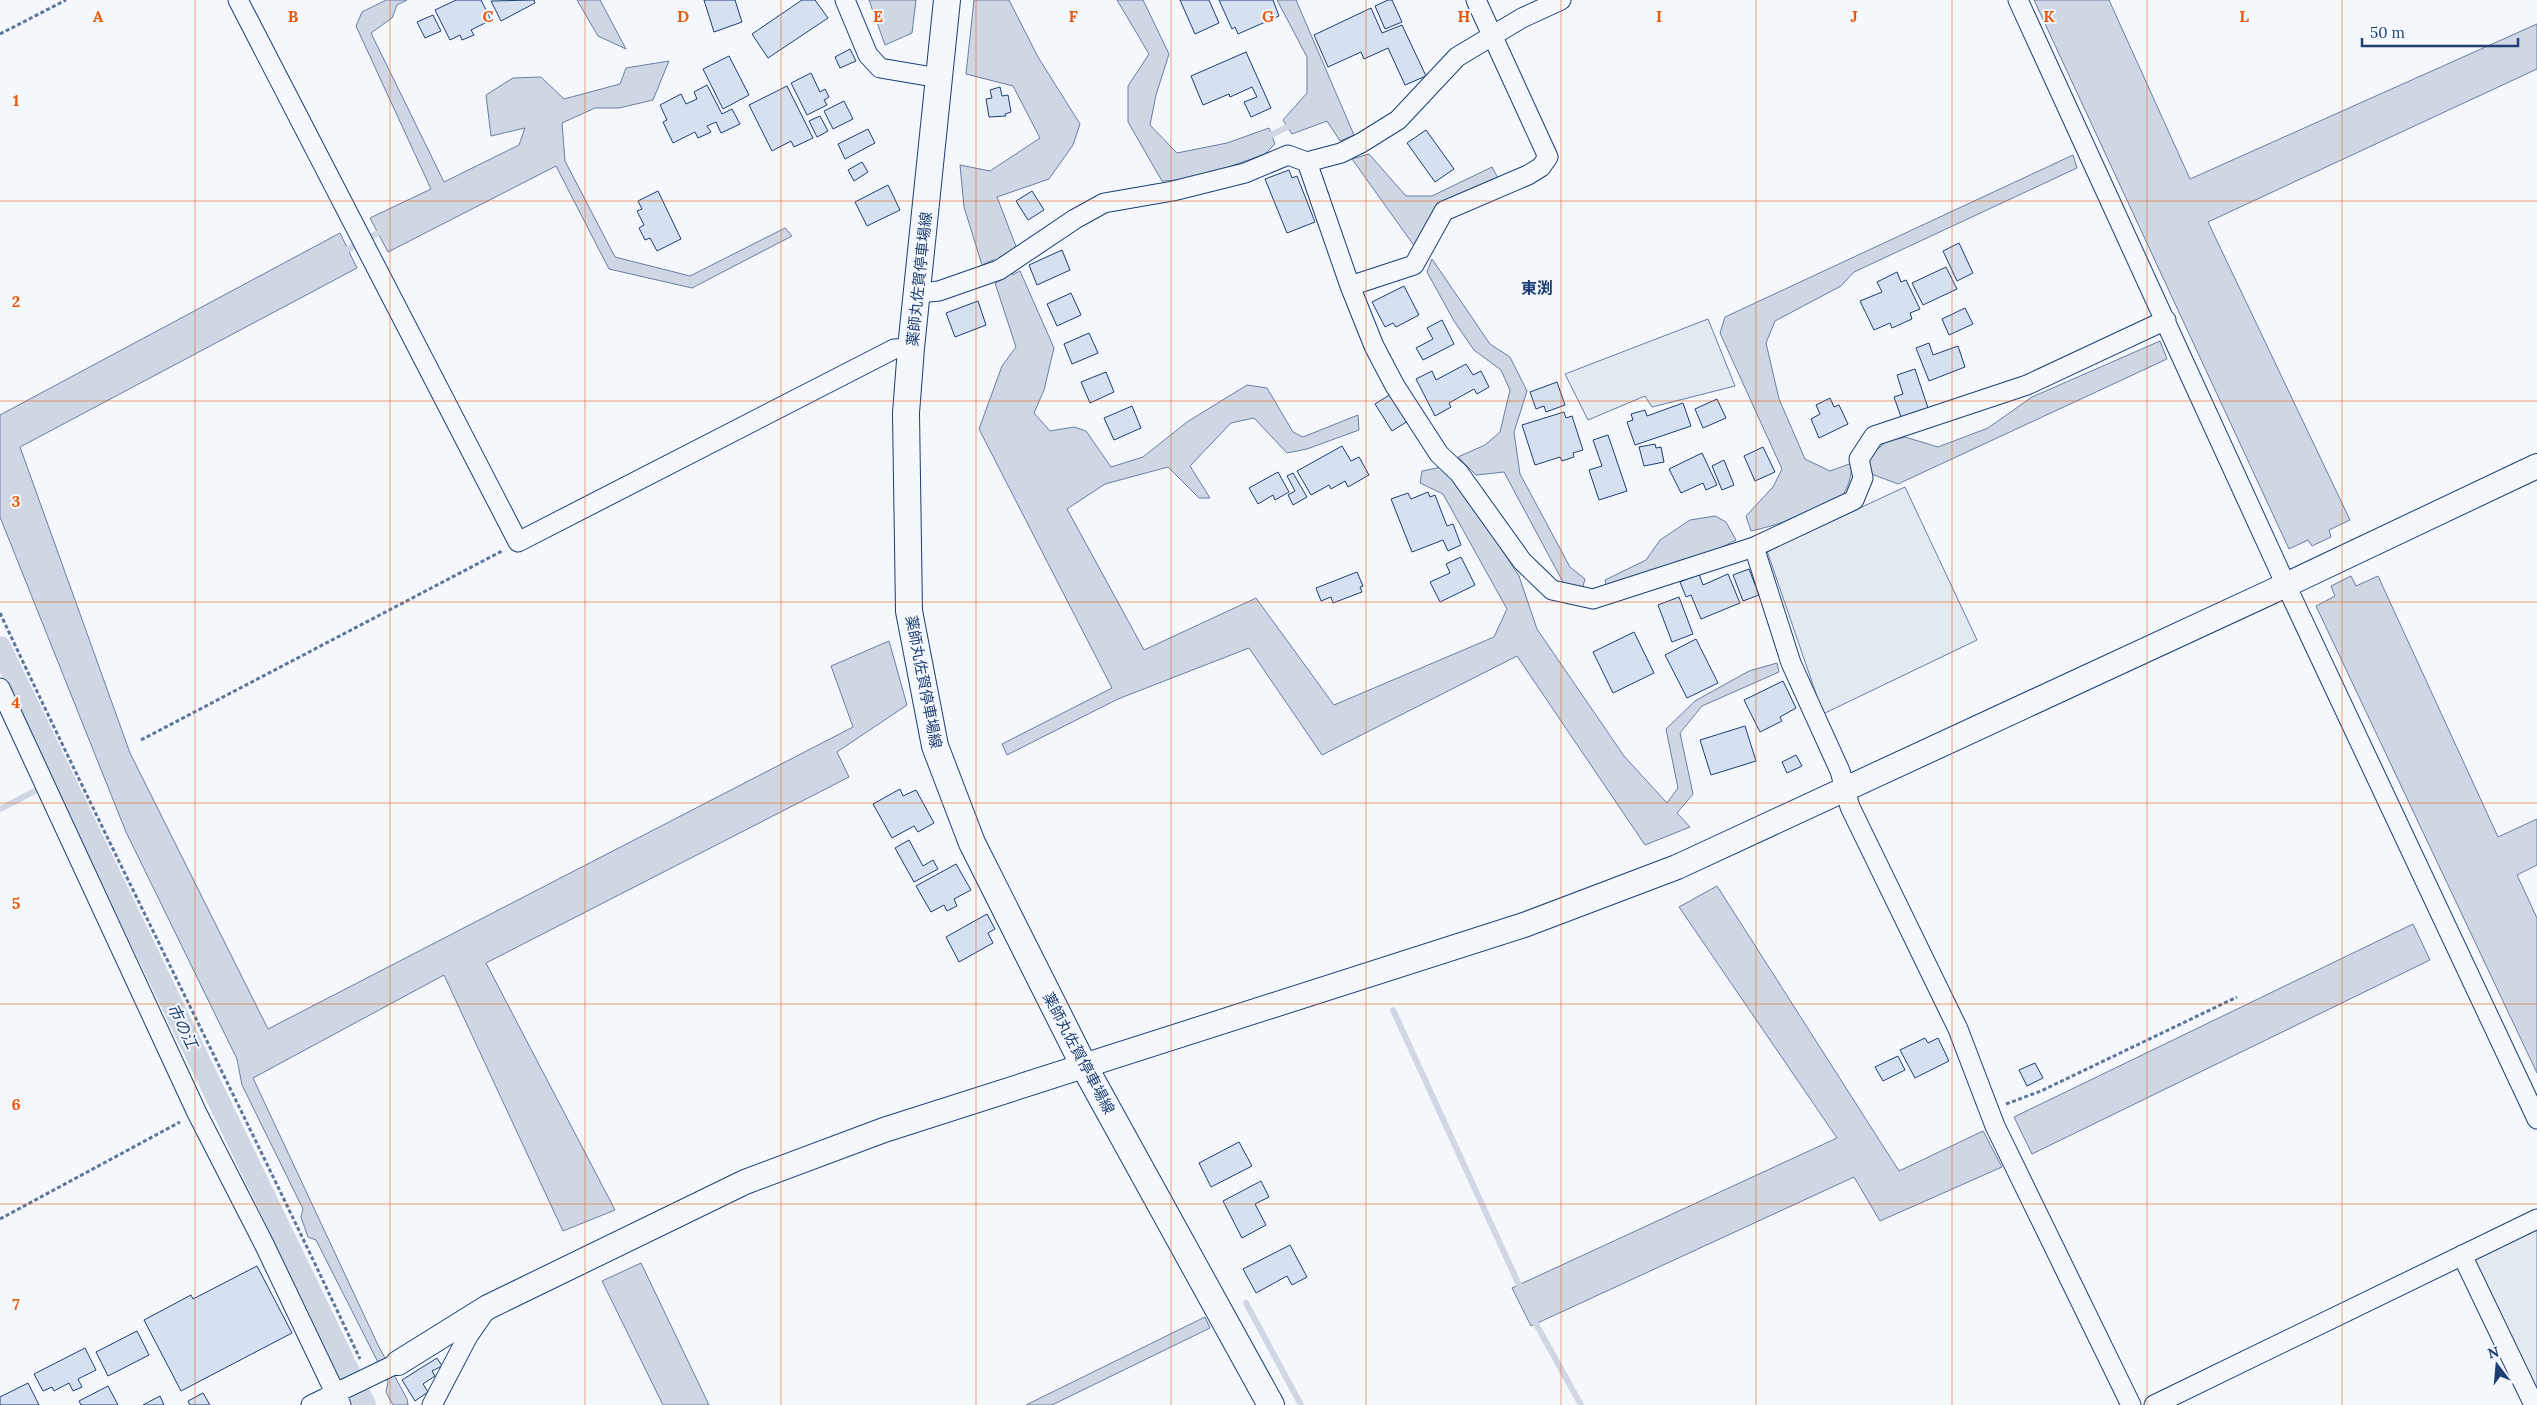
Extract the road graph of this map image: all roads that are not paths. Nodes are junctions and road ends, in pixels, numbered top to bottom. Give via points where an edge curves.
1 (238, 0) edge
2 (845, 0) edge
3 (947, 0) edge
4 (1476, 0) edge
5 (1561, 0) edge
6 (2018, 0) edge
7 (1492, 35) junction
8 (939, 78) junction
9 (1307, 162) junction
10 (1350, 286) junction
11 (918, 293) junction
12 (2166, 320) junction
13 (911, 348) junction
14 (2537, 466) edge
15 (1754, 547) junction
16 (2286, 585) junction
17 (0, 688) edge
18 (1845, 790) junction
19 (1084, 1066) junction
20 (2537, 1119) edge
21 (2537, 1218) edge
22 (2462, 1255) junction
23 (488, 1307) junction
24 (382, 1371) joint
25 (338, 1399) edge
26 (311, 1405) edge
27 (432, 1405) edge
28 (1271, 1405) edge
29 (2132, 1405) edge
30 (2154, 1405) edge
31 (2534, 1405) edge

1 - 13 street via 518,542 894,349
2 - 8 street via 868,55 880,68
3 - 8 main road, 薬師丸佐賀停車場線
4 - 7 street
5 - 7 street
6 - 12 street
7 - 9 street via 1457,57 1398,120 1341,153
7 - 10 street via 1548,156 1528,176 1444,211 1414,265
8 - 11 main road, 薬師丸佐賀停車場線
9 - 10 street
9 - 11 street via 1288,155 1245,173 1173,191 1104,203 1074,219 1004,268 939,291
10 - 15 street via 1374,346 1395,386 1439,454 1453,466 1522,560 1552,590 1593,598
11 - 13 main road, 薬師丸佐賀停車場線
12 - 15 street via 2028,385 1874,436 1859,459 1863,478 1854,500
12 - 16 street
13 - 19 main road, 薬師丸佐賀停車場線 via 906,413 909,611 935,746 972,844
14 - 16 street
15 - 18 street via 1791,663 1840,771
16 - 18 street
16 - 20 street
17 - 25 street via 197,1113
18 - 19 street via 1677,867 1524,925
18 - 29 street via 1850,807 1958,1029 1989,1110
19 - 23 street via 884,1130 745,1182
19 - 28 main road, 薬師丸佐賀停車場線
21 - 22 street
22 - 30 street
22 - 31 street
23 - 24 street
23 - 27 street via 468,1336
24 - 25 street
25 - 26 street

